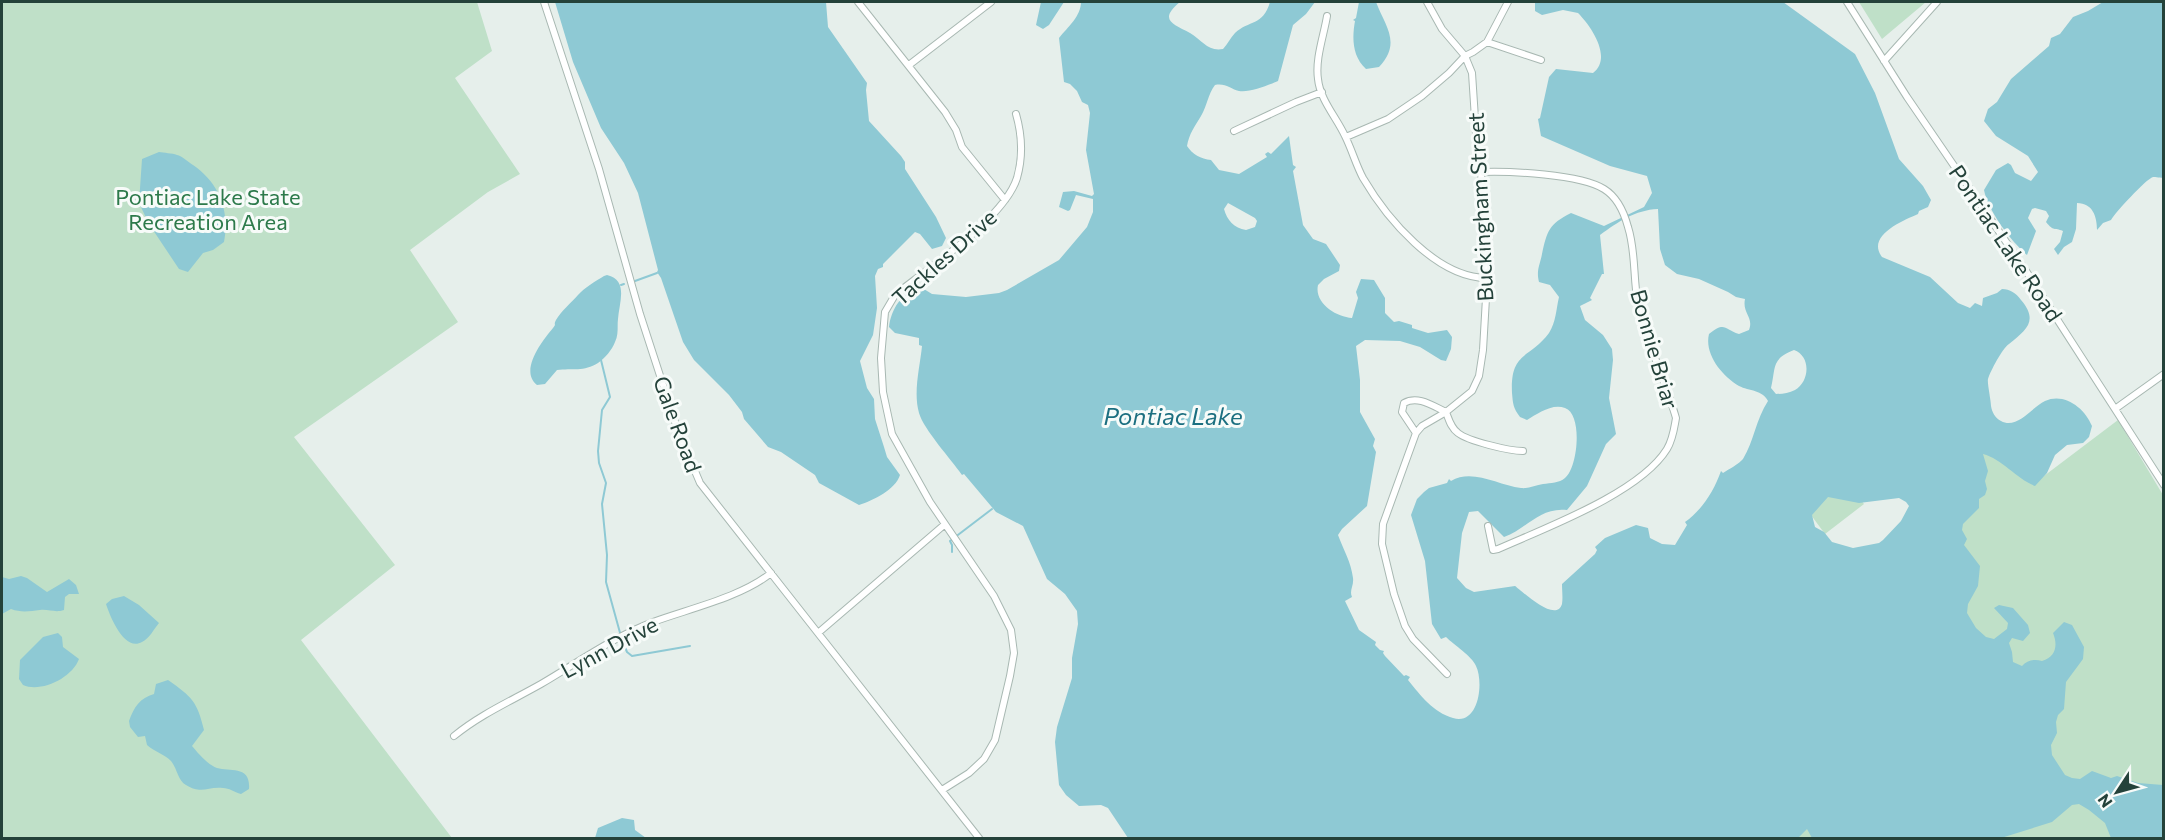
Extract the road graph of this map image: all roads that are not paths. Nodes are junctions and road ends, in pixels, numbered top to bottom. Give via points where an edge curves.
1 (544, 2) edge
2 (858, 2) edge
3 (991, 2) edge
4 (1427, 2) edge
5 (1508, 2) edge
6 (1847, 2) edge
7 (1937, 2) edge
8 (1327, 16) dead end
9 (1487, 42) junction
10 (1465, 56) junction
11 (1541, 60) dead end
12 (1884, 61) junction
13 (909, 65) junction
14 (1322, 92) junction
15 (1016, 114) dead end
16 (1234, 131) dead end
17 (1346, 137) junction
18 (1481, 172) junction
19 (1005, 200) junction
20 (1486, 278) junction
21 (2163, 374) edge
22 (2115, 409) junction
23 (1446, 412) junction
24 (1416, 433) junction
25 (1523, 451) dead end
26 (2163, 485) edge
27 (944, 525) junction
28 (1488, 526) dead end
29 (771, 573) junction
30 (818, 633) junction
31 (1446, 674) dead end
32 (454, 736) dead end
33 (942, 790) junction
34 (979, 838) edge

1 - 29 street, Gale Road via 599,169 643,324 692,467 700,483
2 - 13 street, Tackles Drive
3 - 13 street
4 - 10 street, Buckingham Street via 1442,29
5 - 9 street
6 - 12 street, Pontiac Lake Road
7 - 12 street
8 - 14 street via 1318,64
9 - 10 street
9 - 11 street
10 - 17 street via 1406,108
10 - 18 street, Buckingham Street via 1472,73
12 - 22 street, Pontiac Lake Road
13 - 19 street, Tackles Drive via 945,112 962,147
14 - 16 street
14 - 17 street
15 - 19 street via 1020,154 1016,179
17 - 20 street via 1377,200 1411,239 1444,267 1471,278
18 - 20 street, Buckingham Street
18 - 28 street, Bonnie Briar via 1587,182 1603,188 1620,204 1632,247 1638,306 1676,418 1670,441 1656,463 1644,475 1598,502 1493,550
19 - 27 street, Tackles Drive via 989,218 894,295 885,312 881,358 892,434
20 - 23 street, Buckingham Street via 1479,375 1472,391
21 - 22 street
22 - 26 street, Pontiac Lake Road
23 - 24 street, Buckingham Street
23 - 24 street via 1419,400 1404,404 1402,412
23 - 25 street via 1451,426 1464,436
24 - 31 street via 1383,524 1382,544 1405,626
27 - 30 street
27 - 33 street, Tackles Drive via 1004,613 1014,652 995,740 984,759
29 - 30 street, Gale Road
29 - 32 street, Lynn Drive via 748,587 652,622 608,643 472,721
30 - 33 street, Gale Road
33 - 34 street, Gale Road

